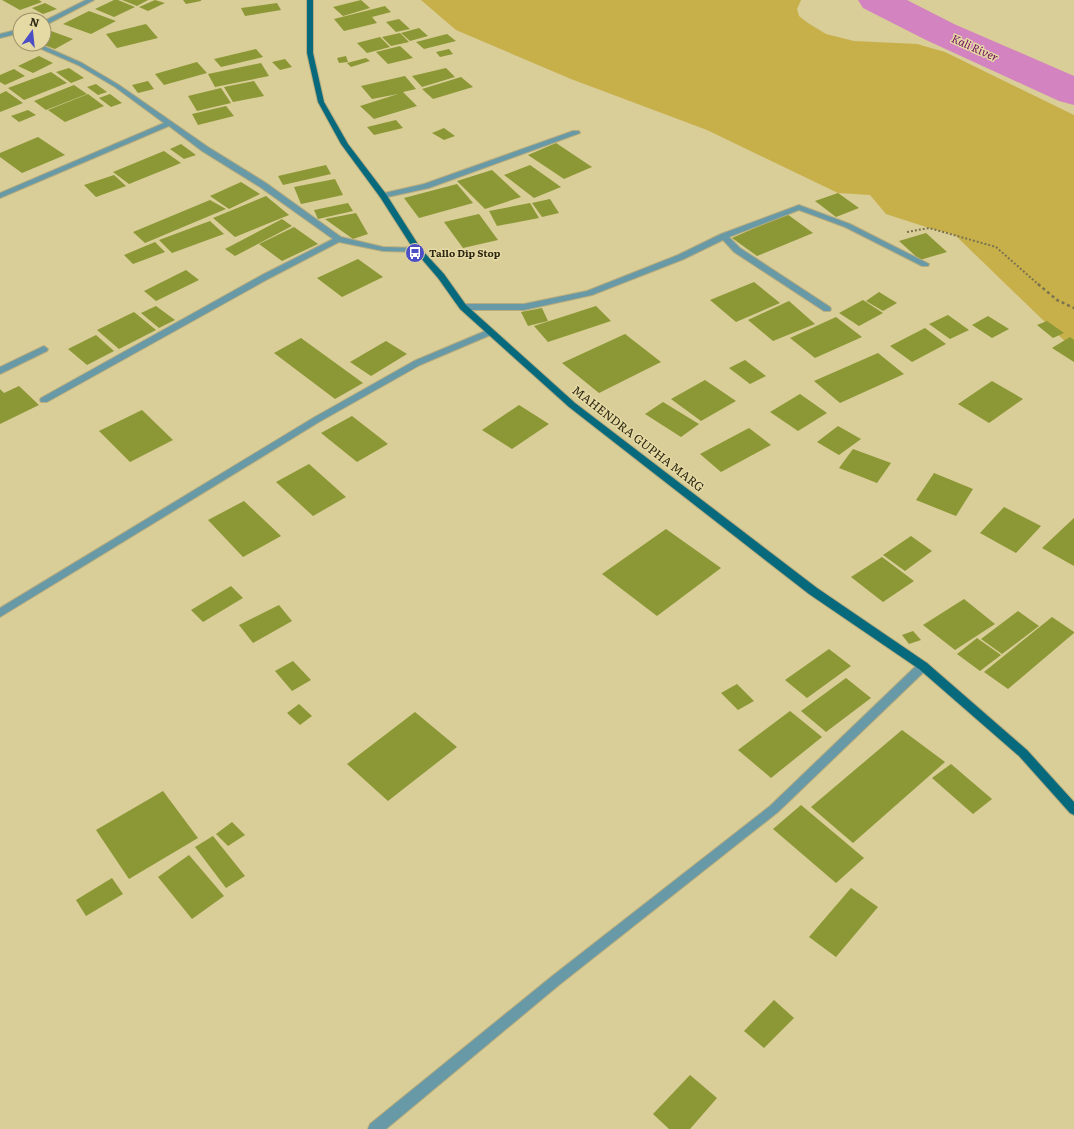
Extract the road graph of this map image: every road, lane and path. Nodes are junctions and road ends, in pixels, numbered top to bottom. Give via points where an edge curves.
1 (91, 0) edge
2 (310, 0) edge
3 (52, 20) edge
4 (12, 33) edge
5 (8, 34) junction
6 (0, 36) edge
7 (12, 36) edge
8 (52, 52) edge
9 (170, 123) junction
10 (576, 133) dead end
11 (0, 196) edge
12 (383, 196) junction
13 (724, 236) junction
14 (338, 238) junction
15 (879, 240) junction
16 (418, 250) junction
17 (925, 264) dead end
18 (463, 307) junction
19 (1074, 308) edge
20 (827, 309) dead end
21 (490, 332) junction
22 (44, 349) dead end
23 (0, 371) edge
24 (44, 400) dead end
25 (0, 613) edge
26 (923, 666) junction
27 (1074, 810) edge
28 (375, 1129) edge

1 - 3 street
2 - 12 main road, MAHENDRA GUPHA MARG via 310,53 321,102 345,144
4 - 5 street
5 - 6 street
5 - 7 street
8 - 9 street via 80,64 117,86
9 - 11 street
9 - 14 street
10 - 12 street via 426,186
12 - 16 main road, MAHENDRA GUPHA MARG
13 - 15 street via 799,206
13 - 18 street via 681,257 589,293 524,307
13 - 20 street via 737,250
14 - 16 street via 383,249
14 - 24 street
15 - 17 street
15 - 19 path via 929,228 996,247 1057,300
16 - 18 main road, MAHENDRA GUPHA MARG via 442,276
18 - 21 main road, MAHENDRA GUPHA MARG
21 - 25 street via 417,363 316,420
21 - 26 main road, MAHENDRA GUPHA MARG via 572,405 609,434 813,591
22 - 23 street
26 - 27 main road, MAHENDRA GUPHA MARG via 1023,753
26 - 28 street via 774,809 556,981

